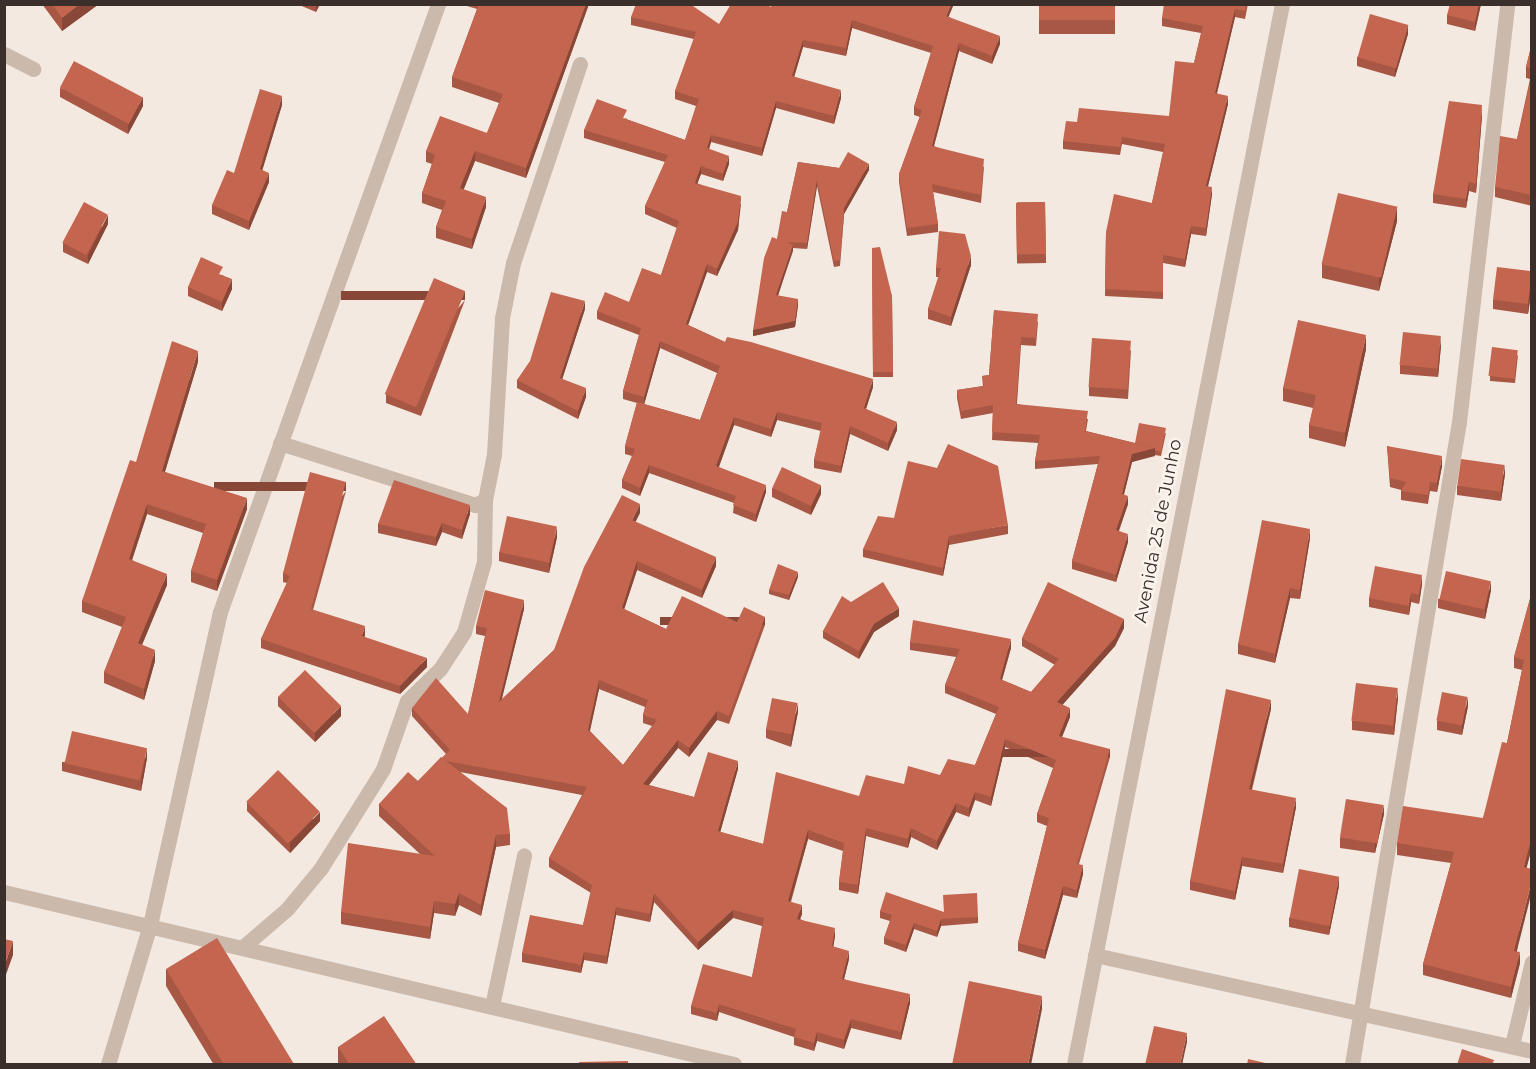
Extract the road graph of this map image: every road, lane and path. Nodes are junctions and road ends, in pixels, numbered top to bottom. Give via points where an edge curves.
1 (438, 4) edge
2 (1282, 4) edge
3 (1507, 4) edge
4 (4, 54) edge
5 (580, 64) dead end
6 (33, 69) dead end
7 (280, 443) junction
8 (485, 500) junction
9 (524, 855) dead end
10 (4, 892) edge
11 (150, 925) junction
12 (243, 947) junction
13 (1095, 955) junction
14 (1532, 962) edge
15 (492, 1006) junction
16 (1364, 1011) junction
17 (1512, 1045) junction
18 (1532, 1051) edge
19 (108, 1065) edge
20 (734, 1065) edge
21 (1074, 1065) edge
22 (1352, 1065) edge

1 - 7 street
2 - 13 street, Avenida 25 de Junho
3 - 16 street via 1460,422
4 - 6 street
5 - 8 street via 513,262 502,318 494,454
7 - 8 street via 475,505
7 - 11 street via 220,612
8 - 12 street via 484,561 464,632 440,669 407,701 383,769 321,868 287,909
9 - 15 street
10 - 11 street
11 - 12 street
11 - 19 street
12 - 15 street
13 - 16 street
13 - 21 street, Avenida 25 de Junho
14 - 17 street
15 - 20 street
16 - 17 street
16 - 22 street
17 - 18 street

